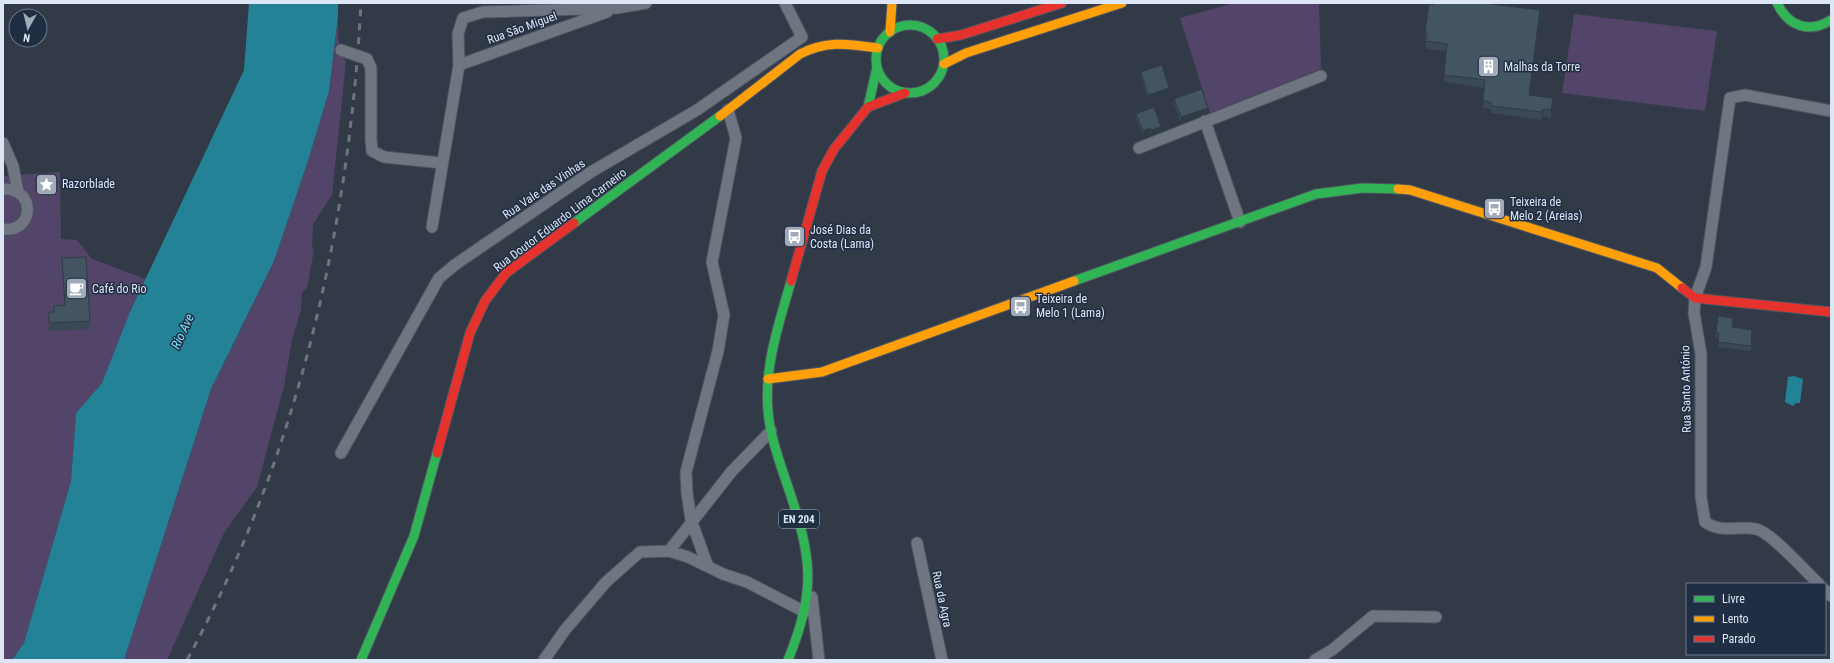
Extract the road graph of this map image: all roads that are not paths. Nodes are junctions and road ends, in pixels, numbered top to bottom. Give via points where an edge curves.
1 (646, 3) edge
2 (785, 3) edge
3 (892, 3) edge
4 (1062, 3) edge
5 (1122, 3) edge
6 (1776, 3) edge
7 (617, 8) junction
8 (903, 9) edge
9 (1831, 20) edge
10 (915, 26) junction
11 (890, 32) junction
12 (937, 39) junction
13 (878, 48) junction
14 (341, 50) dead end
15 (944, 64) junction
16 (459, 65) junction
17 (877, 67) junction
18 (1321, 76) dead end
19 (905, 93) junction
20 (868, 107) junction
21 (728, 110) junction
22 (1831, 111) edge
23 (1205, 122) junction
24 (3, 143) edge
25 (1139, 148) dead end
26 (442, 164) junction
27 (13, 166) junction
28 (3, 188) edge
29 (18, 192) junction
30 (1240, 222) junction
31 (432, 227) dead end
32 (6, 230) edge
33 (1695, 298) junction
34 (1831, 312) edge
35 (768, 379) junction
36 (771, 431) junction
37 (341, 453) dead end
38 (691, 520) junction
39 (918, 543) dead end
40 (669, 551) junction
41 (707, 564) junction
42 (809, 576) junction
43 (1818, 583) edge
44 (805, 612) junction
45 (1436, 617) dead end
46 (361, 660) edge
47 (544, 660) edge
48 (788, 660) edge
49 (819, 660) edge
50 (942, 660) edge
51 (1315, 660) edge

1 - 7 street, Rua São Miguel
2 - 37 street, Rua Vale das Vinhas via 802,37 697,110 591,172 439,278
3 - 11 street
4 - 12 street via 960,35
5 - 15 street via 966,53
6 - 9 street via 1782,14 1799,26 1823,28
7 - 16 street, Rua São Miguel
7 - 16 street, Rua São Miguel via 483,12 463,18 458,34
8 - 10 street
10 - 11 street via 906,26
10 - 12 street via 924,28
11 - 13 street
12 - 15 street via 944,56
13 - 17 street, EN 204
13 - 21 street, Rua Doutor Eduardo Lima Carneiro via 839,43 814,48 800,54
14 - 26 street via 367,59 371,68 372,151 384,157
15 - 19 street via 941,74 926,89 916,93
16 - 26 street, Rua São Miguel
17 - 19 street via 887,84
17 - 20 street, EN 204
18 - 23 street
19 - 20 street
20 - 35 street, EN 204 via 834,149 822,171 771,352
21 - 38 street via 736,138 712,262 724,316 718,351 686,472
21 - 46 street, Rua Doutor Eduardo Lima Carneiro via 506,273 490,290 477,312 470,333 414,536
22 - 33 street, Rua Santo António via 1745,95 1730,98 1706,267
23 - 25 street
23 - 30 street
24 - 27 street
26 - 31 street, Rua São Miguel
27 - 28 street
27 - 29 street
28 - 29 street
29 - 32 street via 23,196 28,210 23,222
30 - 33 street via 1316,194 1365,186 1397,188 1470,208 1657,268
30 - 35 street via 822,372
33 - 34 street
33 - 43 street, Rua Santo António via 1694,313 1701,354 1701,497 1705,522 1712,527 1756,529 1768,534
35 - 36 street, EN 204 via 767,407
36 - 38 street
36 - 42 street, EN 204 via 806,541
38 - 40 street
38 - 41 street
39 - 50 street, Rua da Agra
40 - 41 street
40 - 47 street via 640,552 606,582 565,630
41 - 44 street
42 - 44 street, EN 204
42 - 49 street
44 - 48 street, EN 204
45 - 51 street via 1372,616 1332,650

